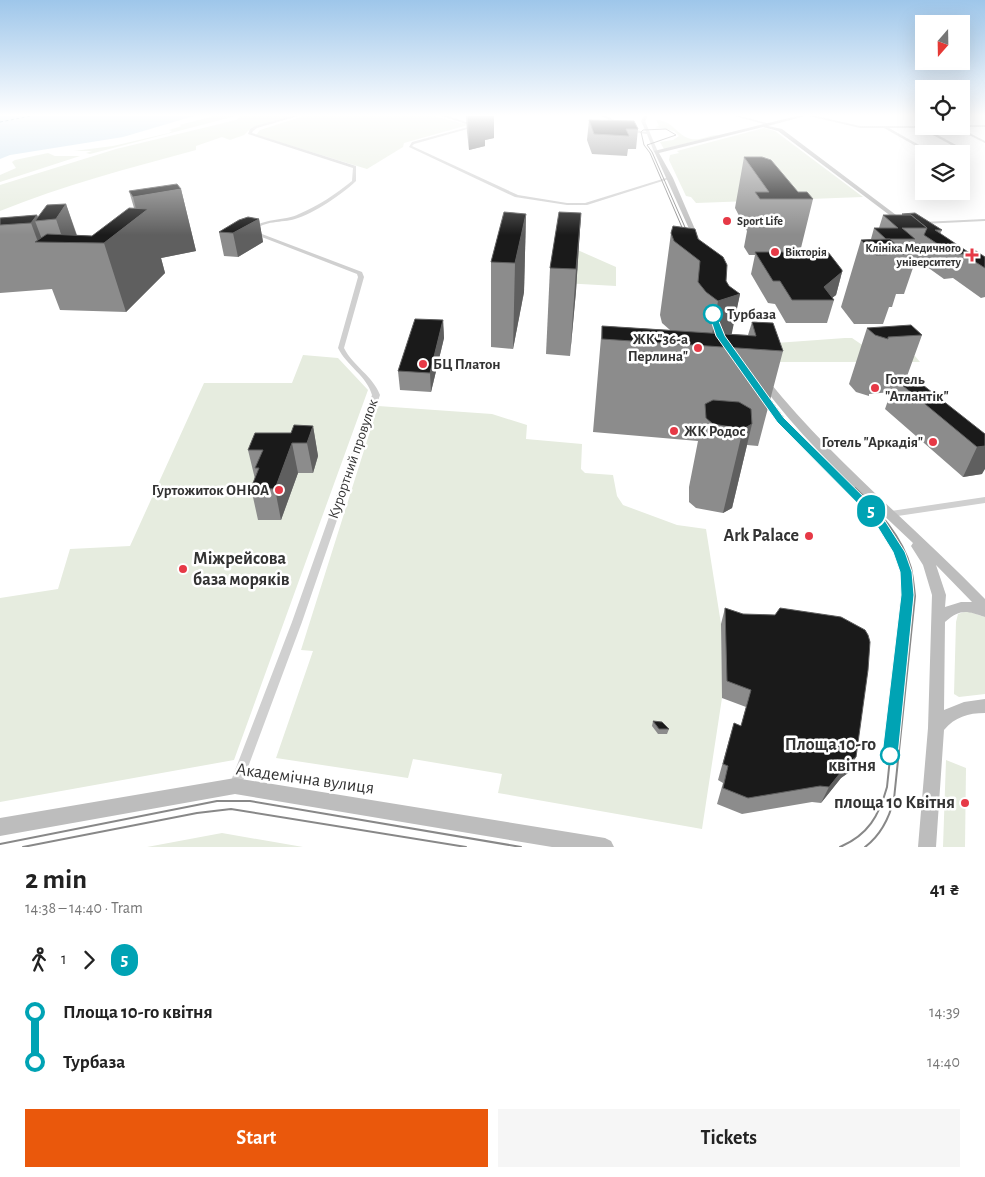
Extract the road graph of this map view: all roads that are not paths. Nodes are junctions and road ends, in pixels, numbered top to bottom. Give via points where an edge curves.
1 (316, 156) edge
2 (430, 156) edge
3 (658, 156) edge
4 (814, 156) edge
5 (670, 178) junction
6 (985, 220) edge
7 (904, 224) junction
8 (910, 228) edge
9 (700, 250) edge
10 (759, 374) edge
11 (985, 500) edge
12 (891, 514) junction
13 (906, 531) junction
14 (985, 607) edge
15 (985, 612) edge
16 (940, 618) junction
17 (985, 706) edge
18 (936, 728) junction
19 (235, 786) junction
20 (0, 827) edge
21 (606, 847) edge
22 (928, 847) edge

1 - 19 street, Курортний провулок via 354,167 354,181 299,216 255,227 252,232 360,273 341,348 348,361 374,388 376,395 297,622
2 - 5 street via 517,196 580,204
3 - 5 main road
4 - 7 main road
5 - 9 main road
6 - 7 street
7 - 8 main road
10 - 12 main road via 808,435
11 - 12 street
12 - 13 main road
13 - 14 main road
13 - 16 main road via 929,564 936,581
15 - 16 main road via 960,606
16 - 18 main road
17 - 18 main road via 953,712
18 - 22 main road
19 - 20 main road, Академічна вулиця
19 - 21 main road, Академічна вулиця

